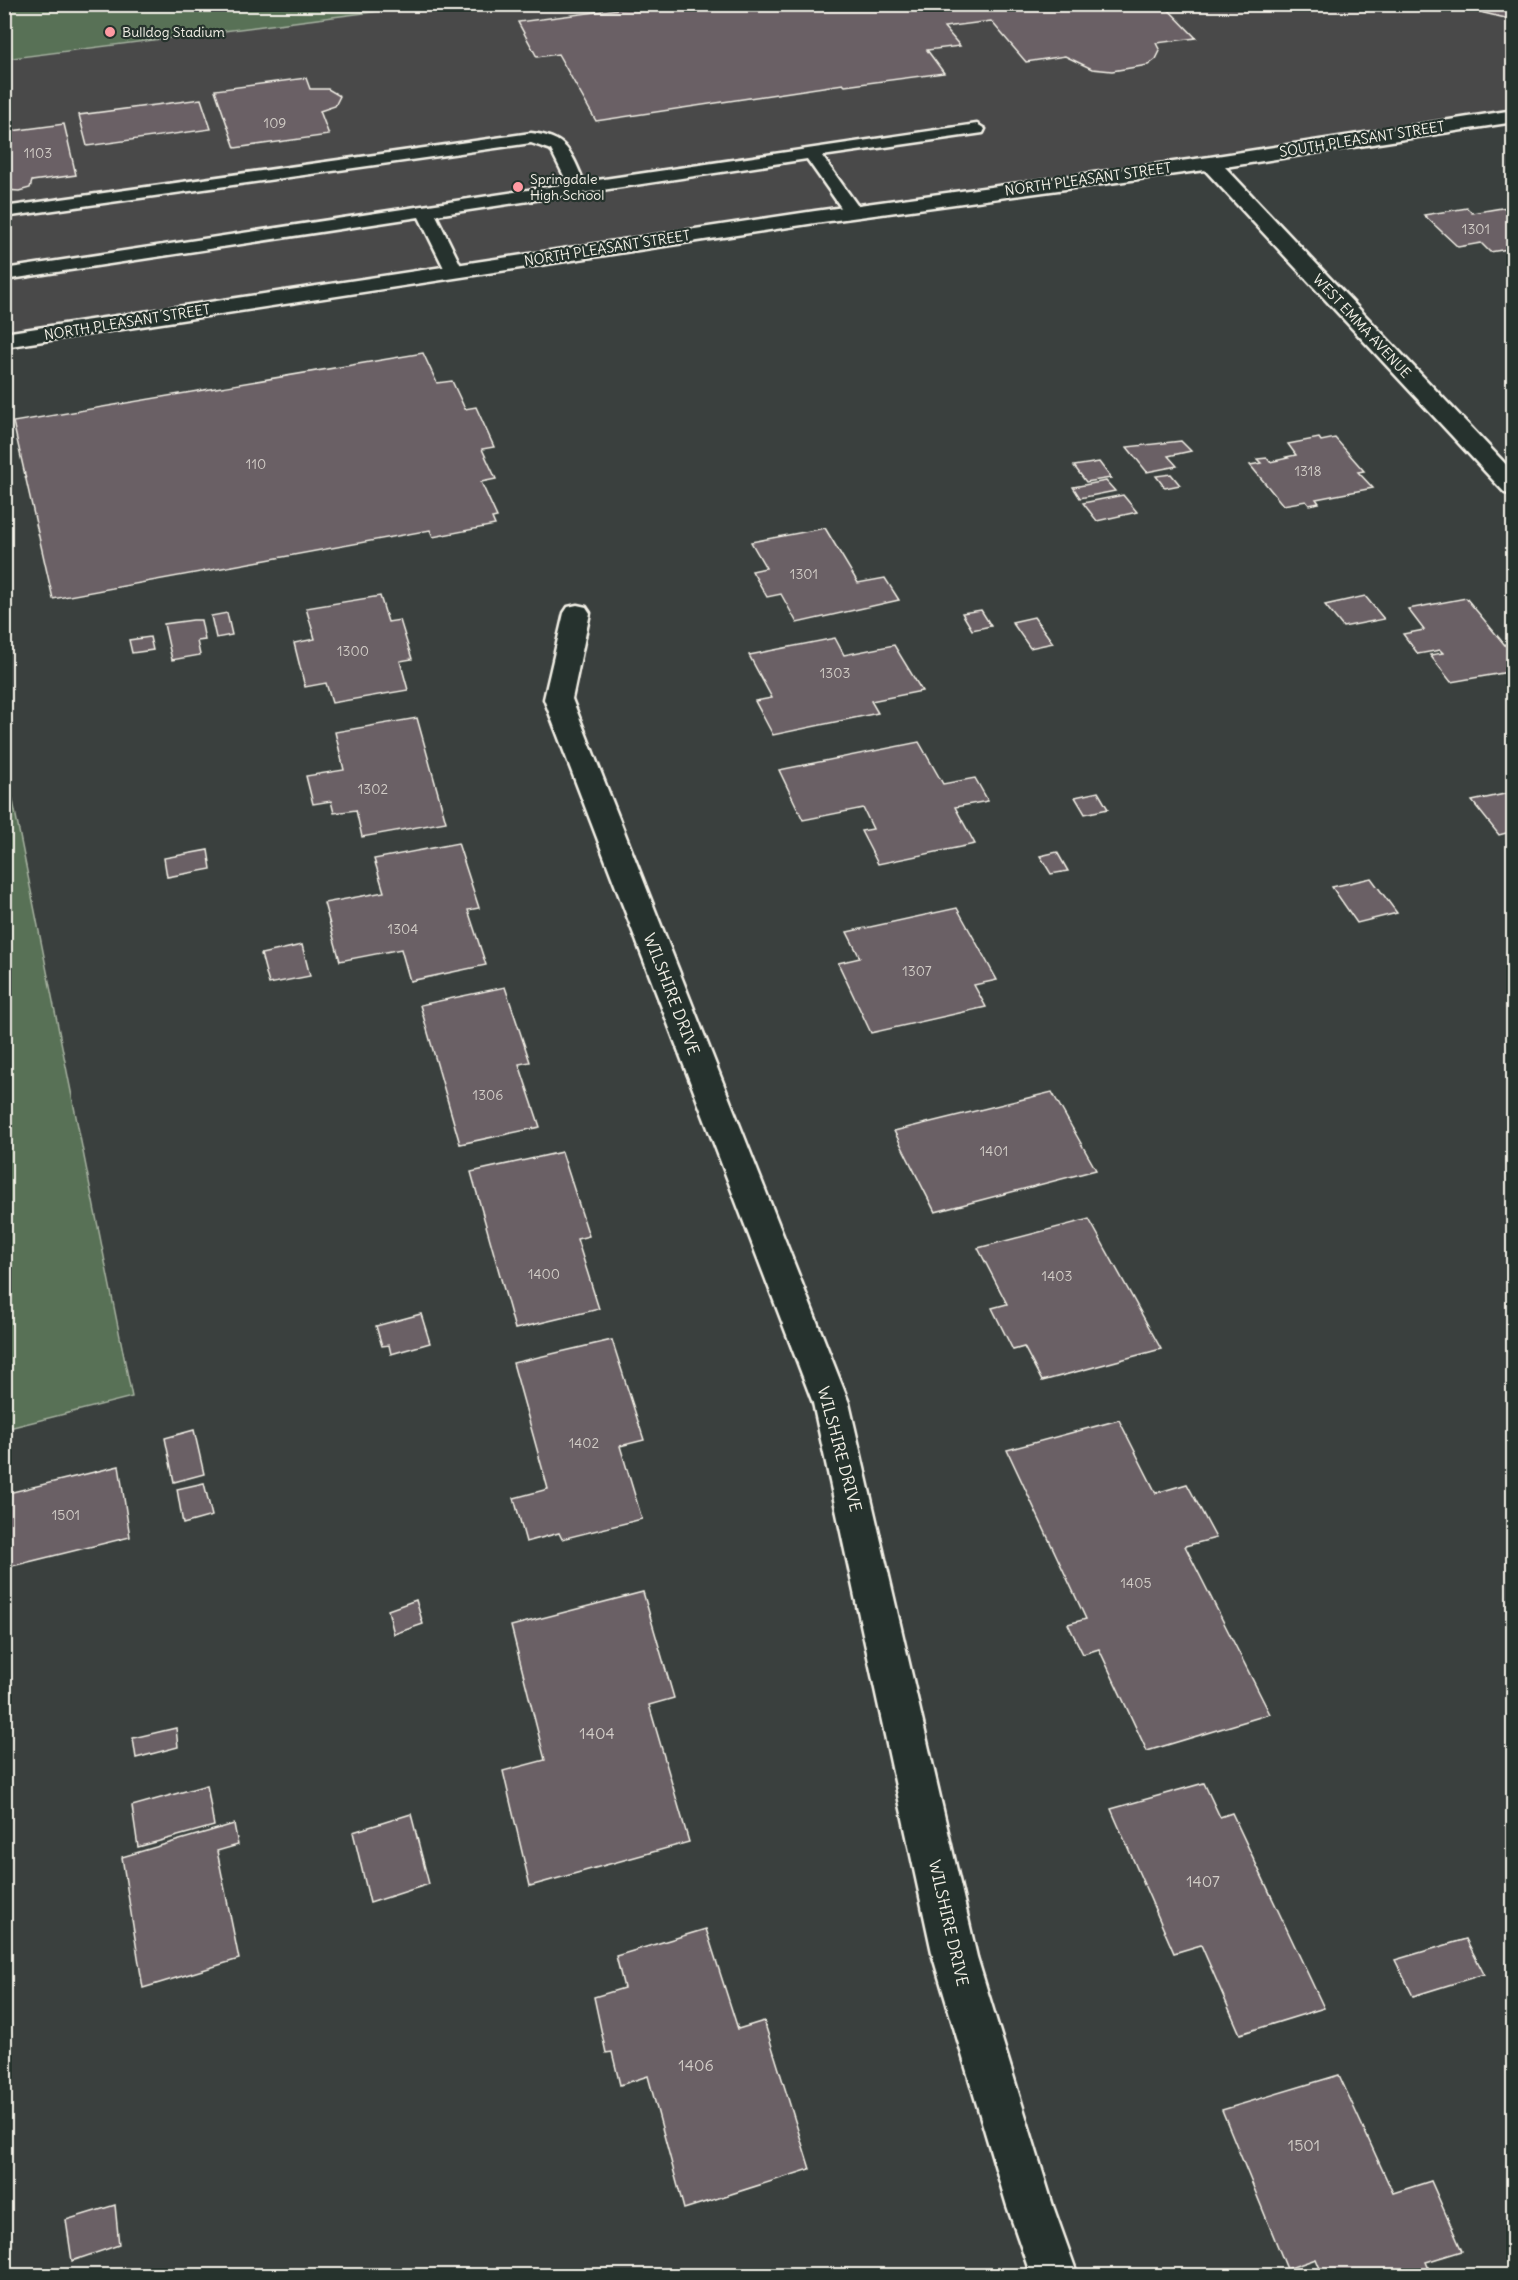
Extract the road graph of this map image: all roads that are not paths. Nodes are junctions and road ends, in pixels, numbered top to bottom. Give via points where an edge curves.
1 (1514, 116) edge
2 (977, 129) dead end
3 (812, 153) junction
4 (1210, 163) junction
5 (578, 187) junction
6 (425, 211) junction
7 (4, 212) edge
8 (853, 212) junction
9 (455, 272) junction
10 (4, 275) edge
11 (4, 340) edge
12 (1514, 488) edge
13 (577, 613) dead end
14 (1055, 2276) edge

1 - 4 street, SOUTH PLEASANT STREET
2 - 3 lane
3 - 5 lane
3 - 8 lane
4 - 8 street, NORTH PLEASANT STREET
4 - 12 street, WEST EMMA AVENUE
5 - 6 lane
5 - 7 lane via 555,142 531,138
6 - 9 lane
6 - 10 lane
8 - 9 street, NORTH PLEASANT STREET
9 - 11 street, NORTH PLEASANT STREET
13 - 14 street, WILSHIRE DRIVE via 558,699 831,1403 954,1957

